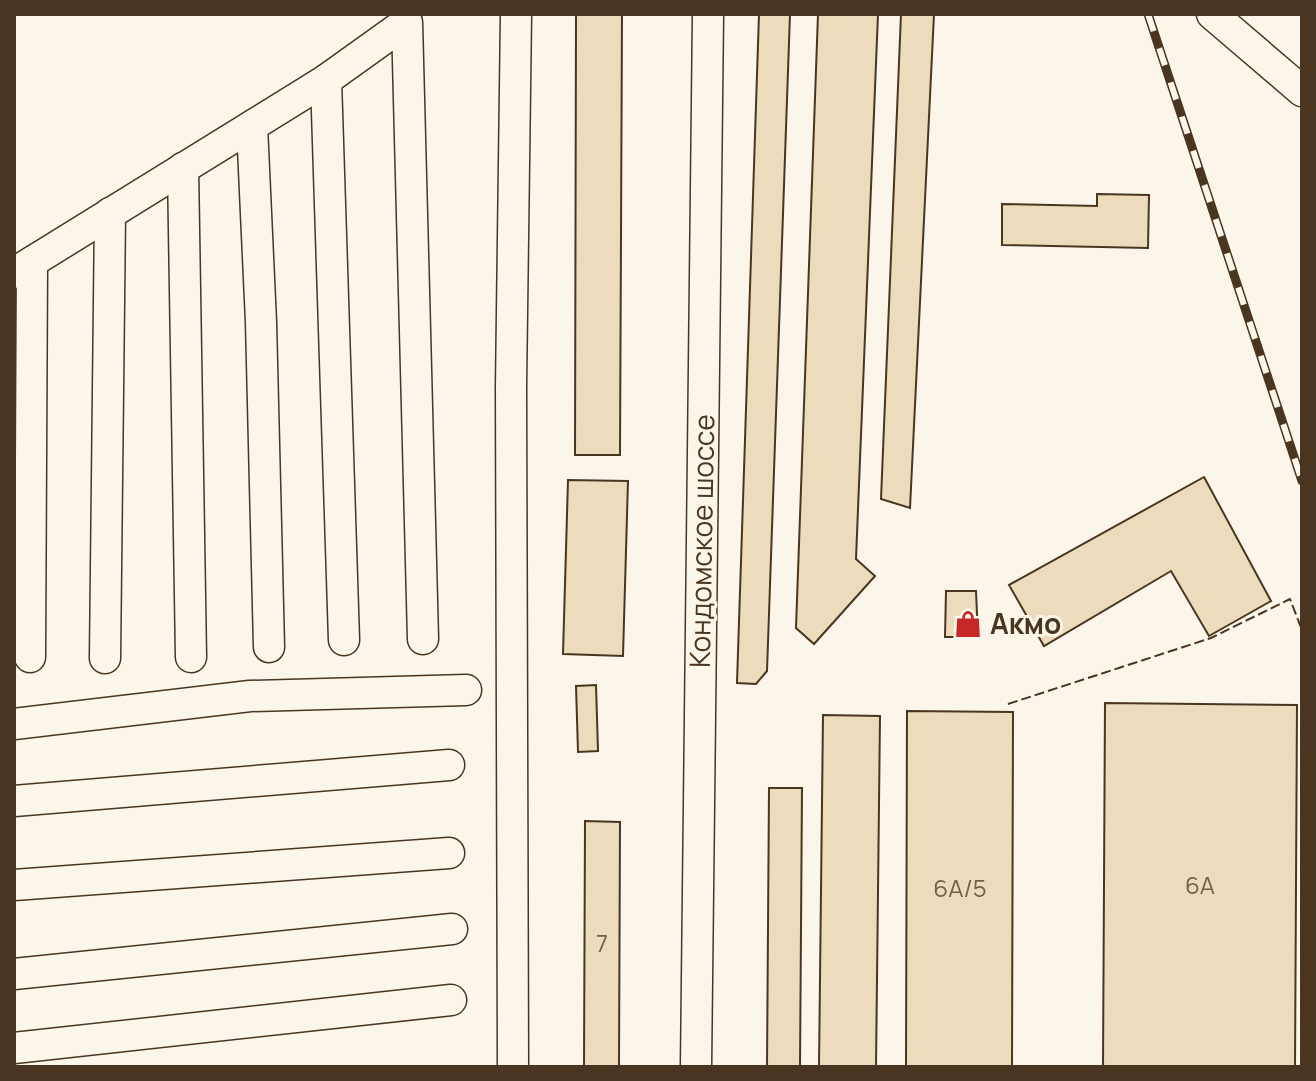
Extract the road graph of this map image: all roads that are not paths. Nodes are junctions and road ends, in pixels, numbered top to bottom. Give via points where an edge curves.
1 (516, 14) edge
2 (708, 14) edge
3 (1219, 17) edge
4 (326, 80) junction
5 (1302, 91) edge
6 (252, 126) junction
7 (183, 168) junction
8 (110, 213) junction
9 (23, 267) edge
10 (423, 639) dead end
11 (344, 640) dead end
12 (269, 647) dead end
13 (30, 657) dead end
14 (191, 657) dead end
15 (105, 658) dead end
16 (466, 690) dead end
17 (14, 724) edge
18 (449, 765) dead end
19 (14, 801) edge
20 (449, 853) dead end
21 (14, 885) edge
22 (452, 929) dead end
23 (14, 974) edge
24 (451, 1000) dead end
25 (14, 1048) edge
26 (513, 1067) edge
27 (696, 1067) edge

1 - 26 street
2 - 27 street, Кондомское шоссе
3 - 5 street
4 - 6 street
4 - 10 street via 407,22
4 - 11 street
6 - 7 street
6 - 12 street
7 - 8 street
7 - 14 street
8 - 9 street
8 - 15 street
9 - 13 street
16 - 17 street via 250,696
18 - 19 street
20 - 21 street
22 - 23 street
24 - 25 street

